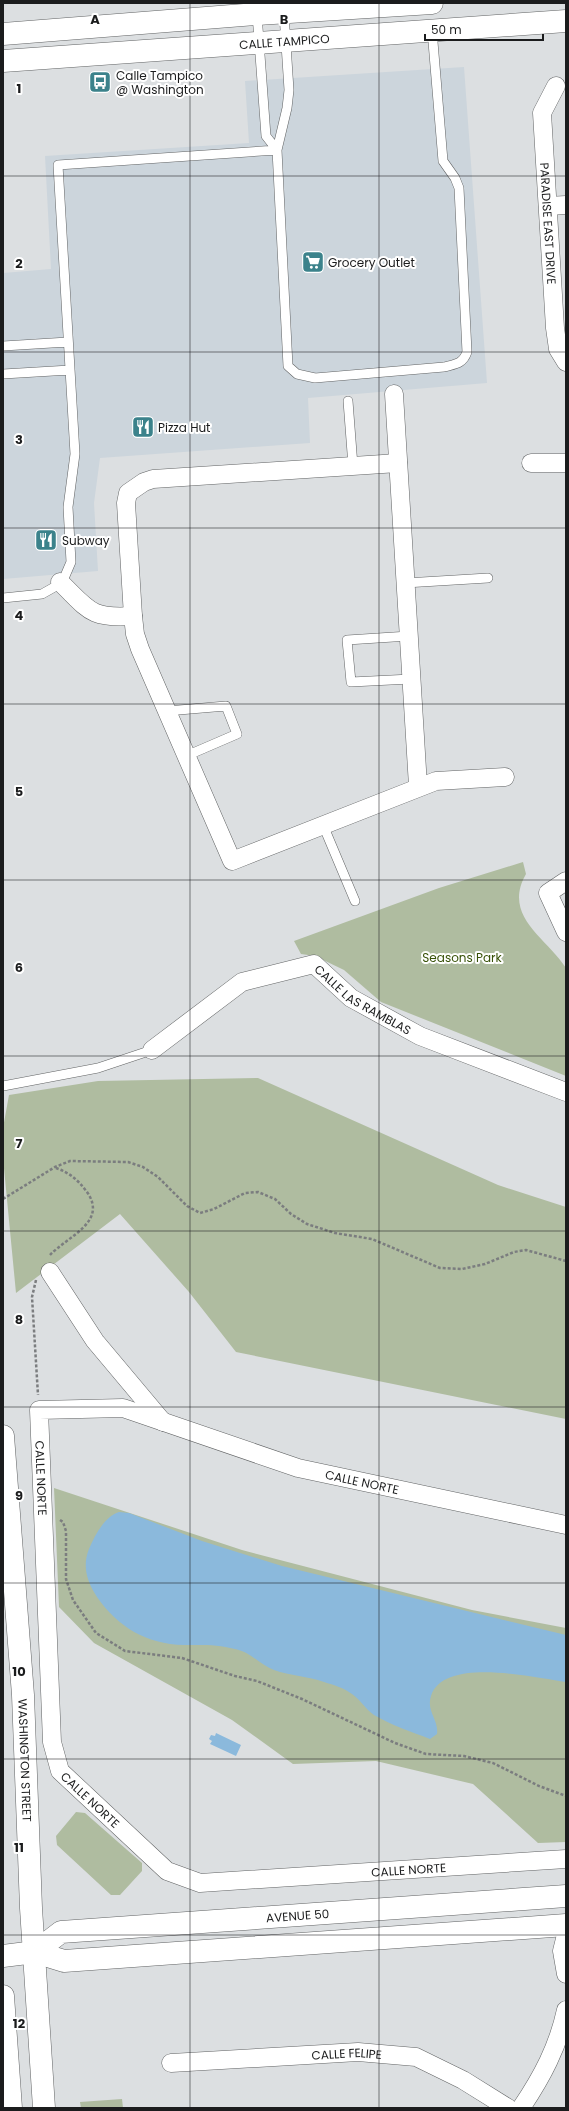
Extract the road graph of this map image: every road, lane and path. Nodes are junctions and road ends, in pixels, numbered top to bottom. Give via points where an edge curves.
1 (432, 3) edge
2 (272, 11) edge
3 (566, 21) edge
4 (432, 30) junction
5 (3, 34) edge
6 (286, 40) junction
7 (259, 42) junction
8 (3, 61) edge
9 (556, 86) dead end
10 (277, 150) junction
11 (566, 205) edge
12 (548, 206) junction
13 (68, 342) junction
14 (3, 346) edge
15 (566, 362) edge
16 (70, 370) junction
17 (3, 374) edge
18 (394, 394) dead end
19 (348, 401) dead end
20 (398, 463) junction
21 (531, 463) dead end
22 (566, 463) edge
23 (353, 466) junction
24 (488, 578) dead end
25 (60, 582) junction
26 (405, 583) junction
27 (3, 598) edge
28 (133, 616) junction
29 (409, 636) junction
30 (411, 679) junction
31 (167, 710) junction
32 (186, 756) junction
33 (504, 777) dead end
34 (418, 786) junction
35 (323, 825) junction
36 (566, 881) edge
37 (356, 901) dead end
38 (566, 932) edge
39 (152, 1050) joint
40 (3, 1086) edge
41 (566, 1092) edge
42 (3, 1199) edge
43 (566, 1261) edge
44 (50, 1272) dead end
45 (162, 1422) junction
46 (3, 1436) edge
47 (43, 1514) junction
48 (566, 1525) edge
49 (566, 1796) edge
50 (566, 1859) edge
51 (566, 1896) edge
52 (566, 1925) edge
53 (566, 1935) edge
54 (35, 1952) junction
55 (3, 1956) edge
56 (566, 1974) edge
57 (3, 1996) edge
58 (566, 2010) edge
59 (171, 2063) dead end
60 (11, 2108) edge
61 (44, 2108) edge
62 (508, 2108) edge
63 (521, 2108) edge

1 - 2 main road
2 - 5 main road
2 - 6 lane
2 - 7 lane
3 - 4 main road, CALLE TAMPICO
4 - 6 main road, CALLE TAMPICO
4 - 10 lane via 443,160 455,178 458,188 467,352 465,360 444,367 315,378 297,374 288,366
6 - 7 main road, CALLE TAMPICO
6 - 10 lane via 288,102
7 - 8 main road, CALLE TAMPICO
7 - 10 lane via 266,136
9 - 12 street, PARADISE EAST DRIVE via 542,113
10 - 13 lane via 58,165
11 - 12 street
12 - 15 street, PARADISE EAST DRIVE via 555,328 558,349
13 - 14 lane
13 - 16 lane
16 - 17 lane
16 - 25 lane via 75,454 68,507 71,562
18 - 20 street
19 - 23 lane
20 - 23 street
20 - 26 street
21 - 22 street
23 - 28 street via 153,479 134,488 128,493 126,503
24 - 26 lane
25 - 27 lane via 42,594
25 - 28 street via 84,606 98,615 111,618
26 - 29 street
28 - 31 street via 140,649
29 - 30 street
29 - 30 lane via 347,640 351,682
30 - 34 street
31 - 32 street
31 - 32 lane via 226,706 237,734
32 - 35 street via 232,861
33 - 34 street via 436,781
34 - 35 street
35 - 37 lane
36 - 38 street via 548,893
39 - 40 lane via 98,1068
39 - 41 street, CALLE LAS RAMBLAS via 242,982 314,964 351,998 420,1036
42 - 43 path via 70,1161 128,1162 153,1174 187,1206 200,1213 214,1209 245,1193 258,1192 275,1199 307,1224 335,1233 372,1239 440,1268 462,1269 526,1250
44 - 45 street via 95,1341
45 - 47 street, CALLE NORTE via 123,1408 39,1410
45 - 48 street, CALLE NORTE via 298,1468
46 - 54 main road, WASHINGTON STREET via 23,1695
47 - 49 path via 56,1517 63,1522 66,1531 66,1579 73,1600 96,1633 120,1648 144,1654 182,1658 257,1681 302,1699 394,1743 426,1754 464,1756 493,1763 539,1786
47 - 50 street, CALLE NORTE via 52,1742 60,1771 167,1871 200,1883
51 - 54 main road, AVENUE 50 via 61,1932
52 - 54 main road via 64,1960
53 - 56 street via 562,1951
54 - 55 main road
54 - 61 main road, WASHINGTON STREET
57 - 60 main road
58 - 63 street via 561,2033 544,2073
59 - 62 street, CALLE FELIPE via 358,2052 416,2057 463,2080

